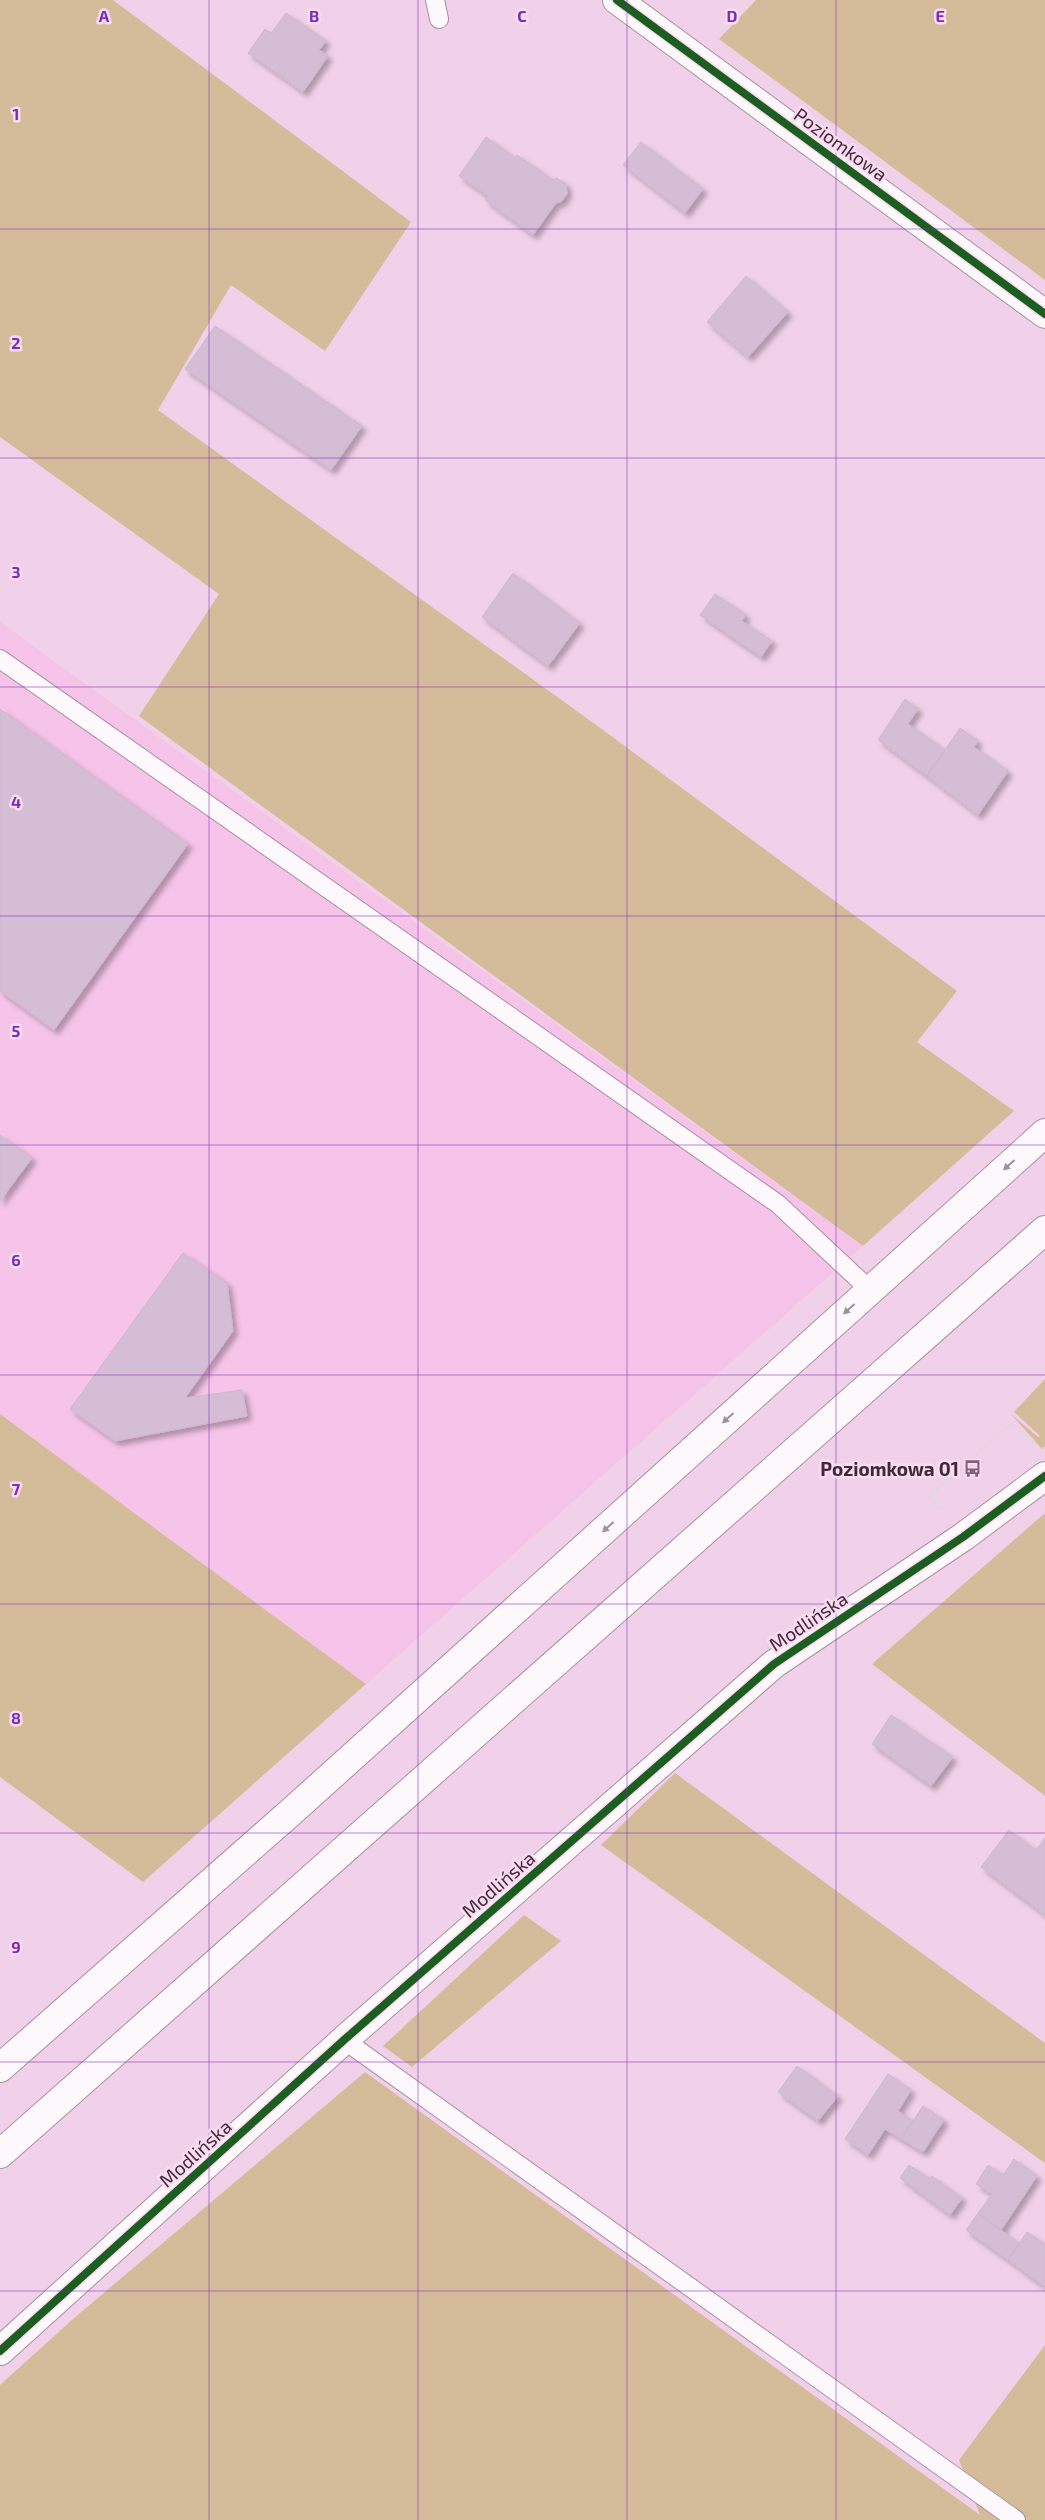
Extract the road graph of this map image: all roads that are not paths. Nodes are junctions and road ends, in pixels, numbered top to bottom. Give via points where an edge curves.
1 (435, 0) edge
2 (617, 0) edge
3 (439, 19) dead end
4 (1045, 314) edge
5 (0, 659) edge
6 (1045, 1132) edge
7 (1045, 1230) edge
8 (870, 1290) junction
9 (1042, 1464) edge
10 (344, 2040) junction
11 (0, 2068) edge
12 (0, 2154) edge
13 (0, 2351) edge
14 (1016, 2520) edge

1 - 3 lane
2 - 4 main road, Poziomkowa
5 - 8 lane via 778,1204
6 -> 8 main road
7 - 12 main road
8 -> 11 main road via 291,1812
9 - 10 main road, Modlińska via 963,1537 774,1664
10 - 13 main road, Modlińska
10 - 14 lane

